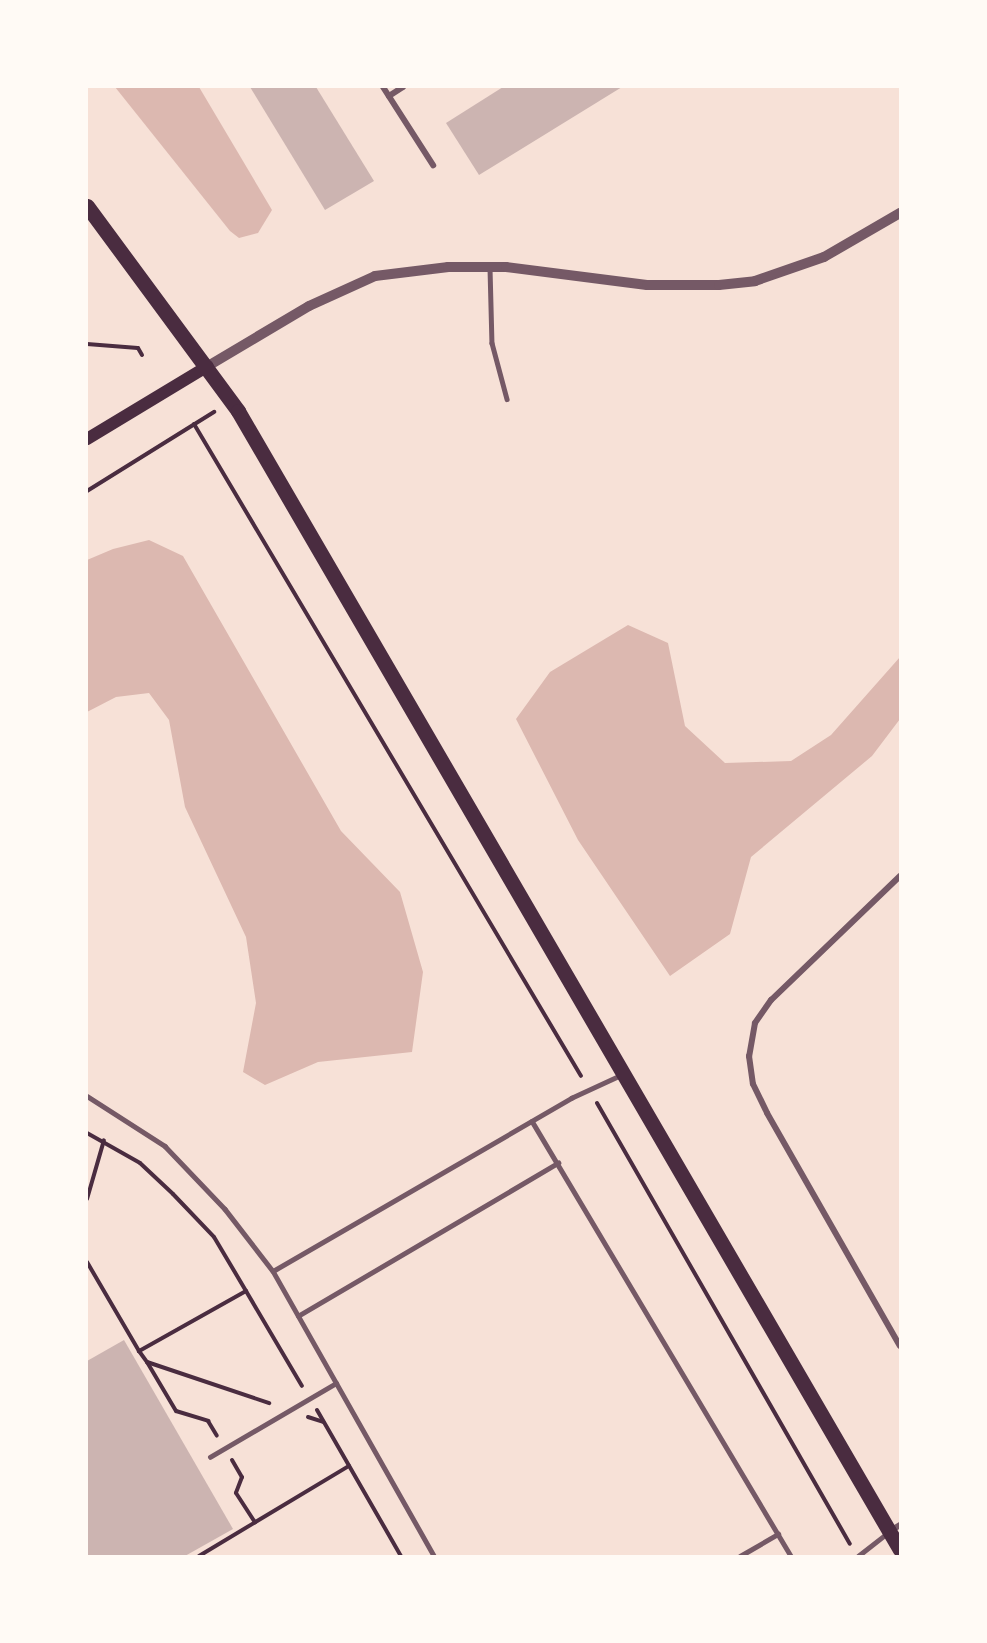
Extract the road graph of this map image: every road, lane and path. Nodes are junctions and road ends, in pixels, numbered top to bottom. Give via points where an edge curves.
1 (383, 87) edge
2 (403, 87) edge
3 (389, 96) junction
4 (433, 165) dead end
5 (87, 206) edge
6 (900, 213) edge
7 (490, 268) junction
8 (87, 344) edge
9 (142, 355) dead end
10 (208, 366) junction
11 (507, 399) dead end
12 (232, 402) junction
13 (194, 424) junction
14 (87, 439) edge
15 (87, 491) edge
16 (900, 876) edge
17 (623, 1074) junction
18 (589, 1090) junction
19 (87, 1096) edge
20 (532, 1121) junction
21 (87, 1133) edge
22 (104, 1140) junction
23 (558, 1163) junction
24 (87, 1199) edge
25 (87, 1262) edge
26 (273, 1271) junction
27 (246, 1291) junction
28 (298, 1316) junction
29 (900, 1346) edge
30 (140, 1351) junction
31 (147, 1362) junction
32 (336, 1383) junction
33 (309, 1398) junction
34 (289, 1410) junction
35 (176, 1411) dead end
36 (324, 1422) junction
37 (210, 1457) dead end
38 (350, 1466) junction
39 (895, 1528) edge
40 (778, 1534) junction
41 (851, 1546) dead end
42 (900, 1550) edge
43 (199, 1556) edge
44 (401, 1556) edge
45 (434, 1556) edge
46 (740, 1556) edge
47 (791, 1556) edge
48 (858, 1556) edge

1 - 3 street
2 - 3 street
3 - 4 street
5 - 10 main road
6 - 7 street via 824,256 755,280 719,285 647,285
7 - 10 street via 448,267 375,276 309,306
7 - 11 lane via 492,343
8 - 9 path via 138,348
10 - 12 main road
10 - 14 main road
12 - 13 path
12 - 17 main road
13 - 15 path
13 - 18 path
16 - 29 street via 771,999 751,1039 749,1056 757,1094
17 - 18 lane
17 - 39 main road
18 - 20 lane
18 - 41 path
19 - 26 lane via 103,1102 165,1146 225,1209
20 - 23 lane
20 - 26 lane
21 - 22 path
22 - 24 path
22 - 27 path via 140,1163 214,1237
23 - 28 lane
23 - 40 lane
25 - 30 path
26 - 28 lane
27 - 30 path
27 - 33 path
28 - 32 lane
30 - 31 path
31 - 34 path
31 - 35 path
32 - 33 lane
32 - 45 lane
33 - 34 lane
33 - 36 path
34 - 36 path
34 - 37 lane
36 - 38 path
38 - 43 path
38 - 44 path
39 - 42 main road
39 - 48 lane
40 - 46 lane
40 - 47 lane

